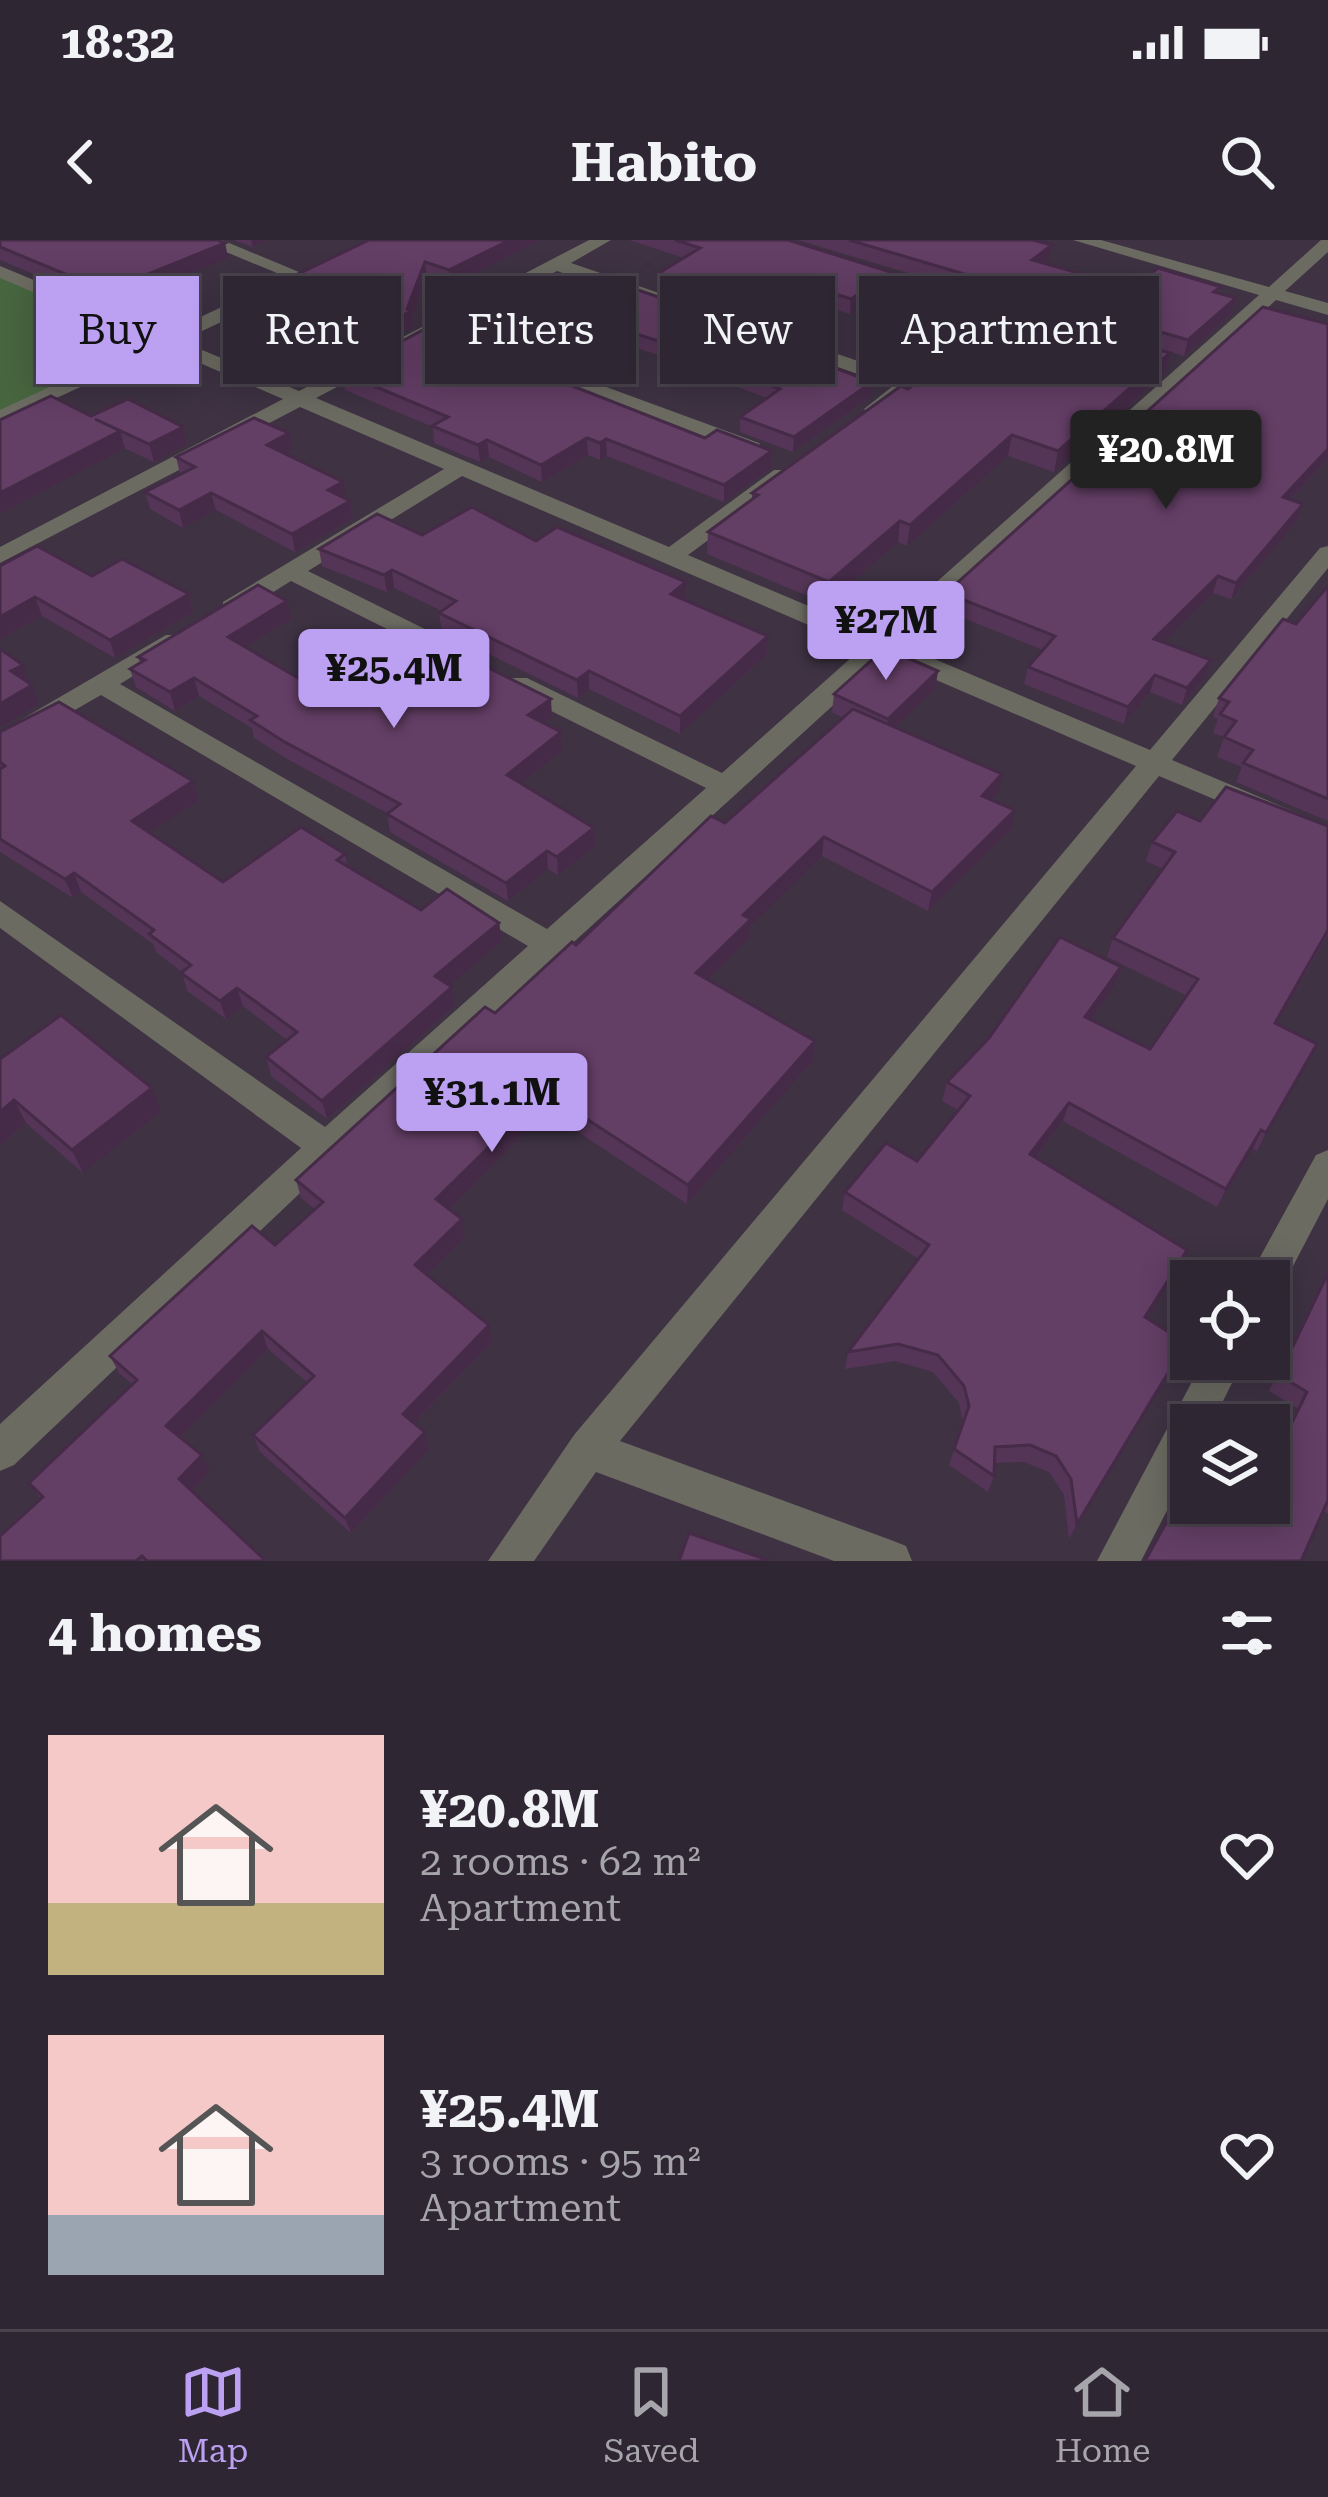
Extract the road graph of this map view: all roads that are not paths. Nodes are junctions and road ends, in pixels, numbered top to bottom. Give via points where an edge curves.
1 (206, 240) edge
2 (602, 240) edge
3 (1082, 240) edge
4 (1328, 243) edge
5 (556, 264) junction
6 (322, 268) edge
7 (0, 271) edge
8 (299, 276) edge
9 (304, 276) edge
10 (36, 286) edge
11 (1274, 293) junction
12 (1328, 309) edge
13 (199, 356) edge
14 (74, 384) edge
15 (582, 384) edge
16 (908, 385) joint
17 (298, 399) junction
18 (0, 418) edge
19 (852, 424) edge
20 (459, 469) junction
21 (1328, 553) edge
22 (0, 556) edge
23 (669, 558) junction
24 (290, 572) junction
25 (881, 646) junction
26 (101, 684) junction
27 (0, 745) edge
28 (1154, 762) junction
29 (728, 788) junction
30 (1328, 837) edge
31 (0, 912) edge
32 (549, 944) junction
33 (326, 1147) junction
34 (1328, 1165) edge
35 (1277, 1260) edge
36 (1214, 1380) edge
37 (588, 1449) junction
38 (0, 1451) edge
39 (509, 1561) edge
40 (891, 1561) edge
41 (1118, 1561) edge

1 - 8 street
2 - 5 street
3 - 11 street
4 - 11 street
5 - 16 street
5 - 17 street via 444,332
6 - 9 street
7 - 10 street
11 - 12 street
11 - 25 street via 1178,366
13 - 17 street
14 - 18 street
15 - 23 street via 796,465
16 - 19 street
17 - 20 street
17 - 22 street
20 - 23 street
20 - 24 street
21 - 28 street
23 - 25 street
24 - 26 street
24 - 29 street
25 - 28 street
25 - 29 street
26 - 27 street
26 - 32 street
28 - 30 street
28 - 37 street
29 - 32 street
31 - 33 street
32 - 33 street
33 - 38 street
34 - 35 street
36 - 41 street
37 - 39 street
37 - 40 street

